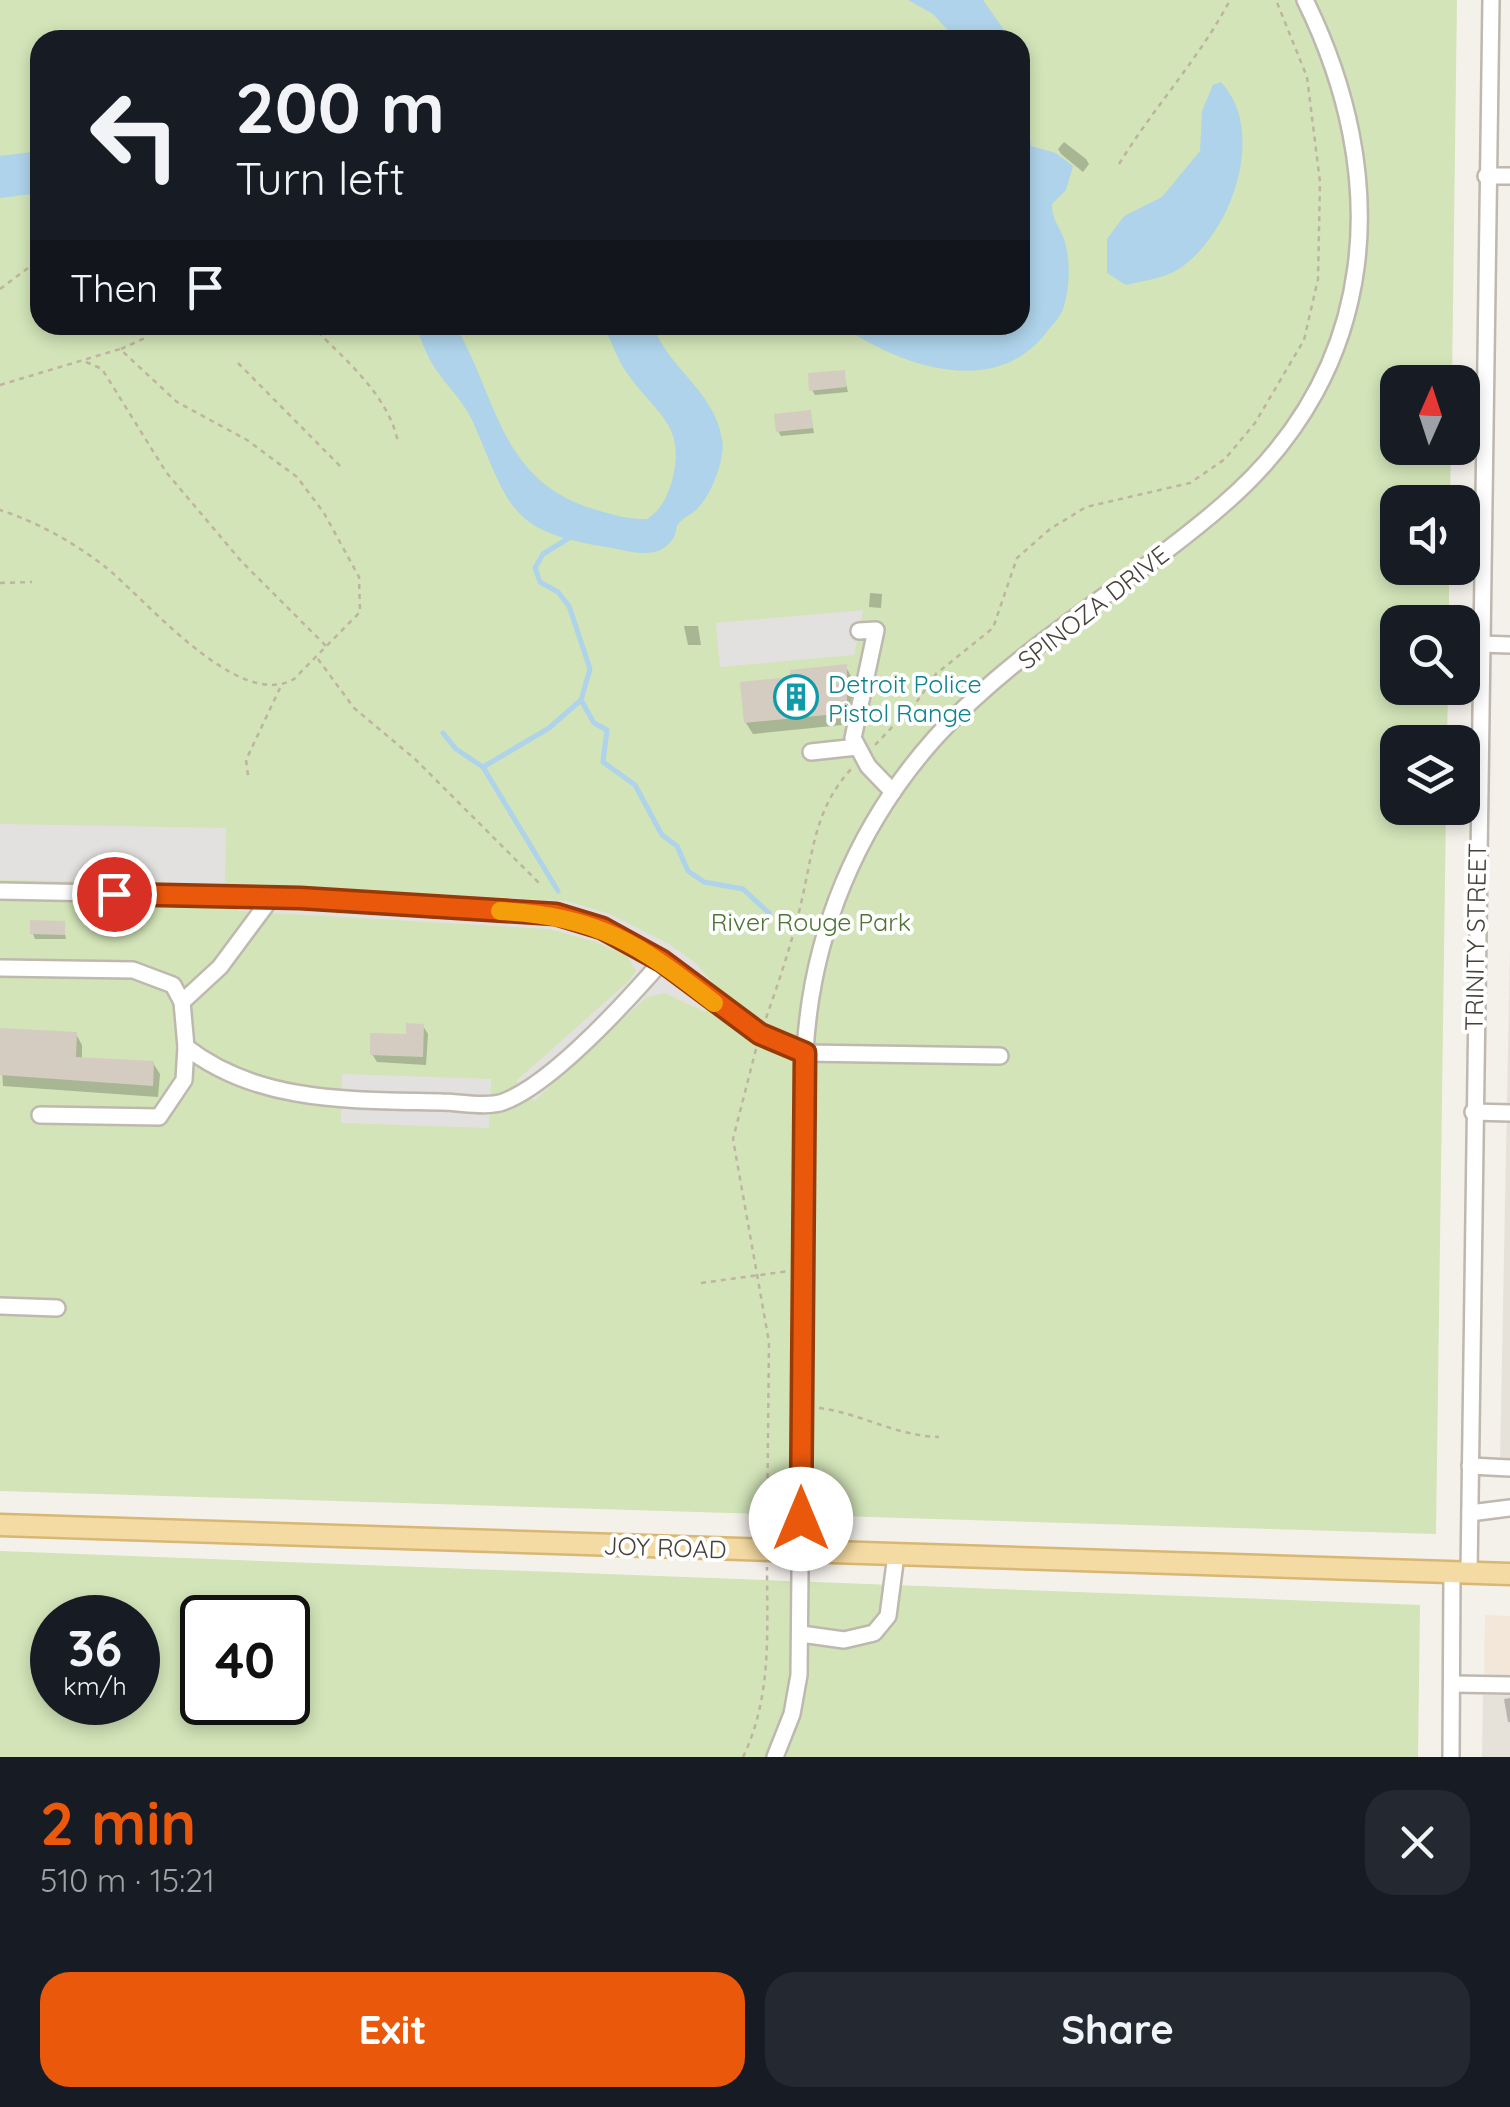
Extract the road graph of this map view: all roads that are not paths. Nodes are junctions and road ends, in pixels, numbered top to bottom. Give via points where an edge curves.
1 (1306, 0) edge
2 (1491, 0) edge
3 (1486, 176) junction
4 (1510, 176) edge
5 (1480, 605) edge
6 (859, 631) dead end
7 (1480, 644) edge
8 (1510, 645) edge
9 (1478, 705) edge
10 (810, 752) dead end
11 (860, 752) junction
12 (893, 792) junction
13 (114, 876) dead end
14 (0, 891) edge
15 (114, 894) junction
16 (272, 897) junction
17 (662, 961) junction
18 (0, 968) edge
19 (182, 1002) junction
20 (186, 1047) junction
21 (805, 1053) junction
22 (1000, 1056) dead end
23 (1473, 1112) junction
24 (1510, 1113) edge
25 (40, 1115) dead end
26 (0, 1306) edge
27 (57, 1308) dead end
28 (1470, 1466) junction
29 (1510, 1468) edge
30 (1510, 1508) edge
31 (1470, 1513) junction
32 (0, 1525) edge
33 (801, 1552) junction
34 (896, 1556) junction
35 (1461, 1573) junction
36 (1510, 1574) edge
37 (800, 1634) junction
38 (1452, 1684) junction
39 (1510, 1685) edge
40 (775, 1757) edge
41 (1451, 1757) edge

1 - 12 street, SPINOZA DRIVE via 1346,99 1361,208 1344,321 1307,406 1268,460 1226,502 981,694
2 - 3 street, TRINITY STREET
3 - 4 street
3 - 5 street, TRINITY STREET
6 - 11 street via 876,630 853,738
7 - 8 street
9 - 23 street, TRINITY STREET
10 - 11 street
11 - 12 street
12 - 21 street, SPINOZA DRIVE via 830,915 811,991
13 - 15 street
14 - 15 street
15 - 16 street
16 - 17 street via 556,914 602,928
16 - 19 street via 220,967
17 - 20 street via 623,1006 501,1103 302,1096 210,1066
17 - 21 street via 760,1034
18 - 19 street via 133,970 172,984
19 - 20 street
20 - 25 street via 184,1080 159,1117
21 - 22 street
21 - 33 street, SPINOZA DRIVE
23 - 24 street
23 - 28 street, TRINITY STREET
26 - 27 street
28 - 29 street
28 - 31 street, TRINITY STREET
30 - 31 street
31 - 35 street, TRINITY STREET
32 - 33 main road, JOY ROAD
33 - 34 main road, JOY ROAD
33 - 37 street, SPINOZA DRIVE
34 - 35 main road, JOY ROAD
34 - 37 street via 891,1604 874,1633 844,1640
35 - 36 main road, JOY ROAD
35 - 38 street, TRINITY STREET
37 - 40 street, SPINOZA DRIVE via 792,1714
38 - 39 street
38 - 41 street, TRINITY STREET

